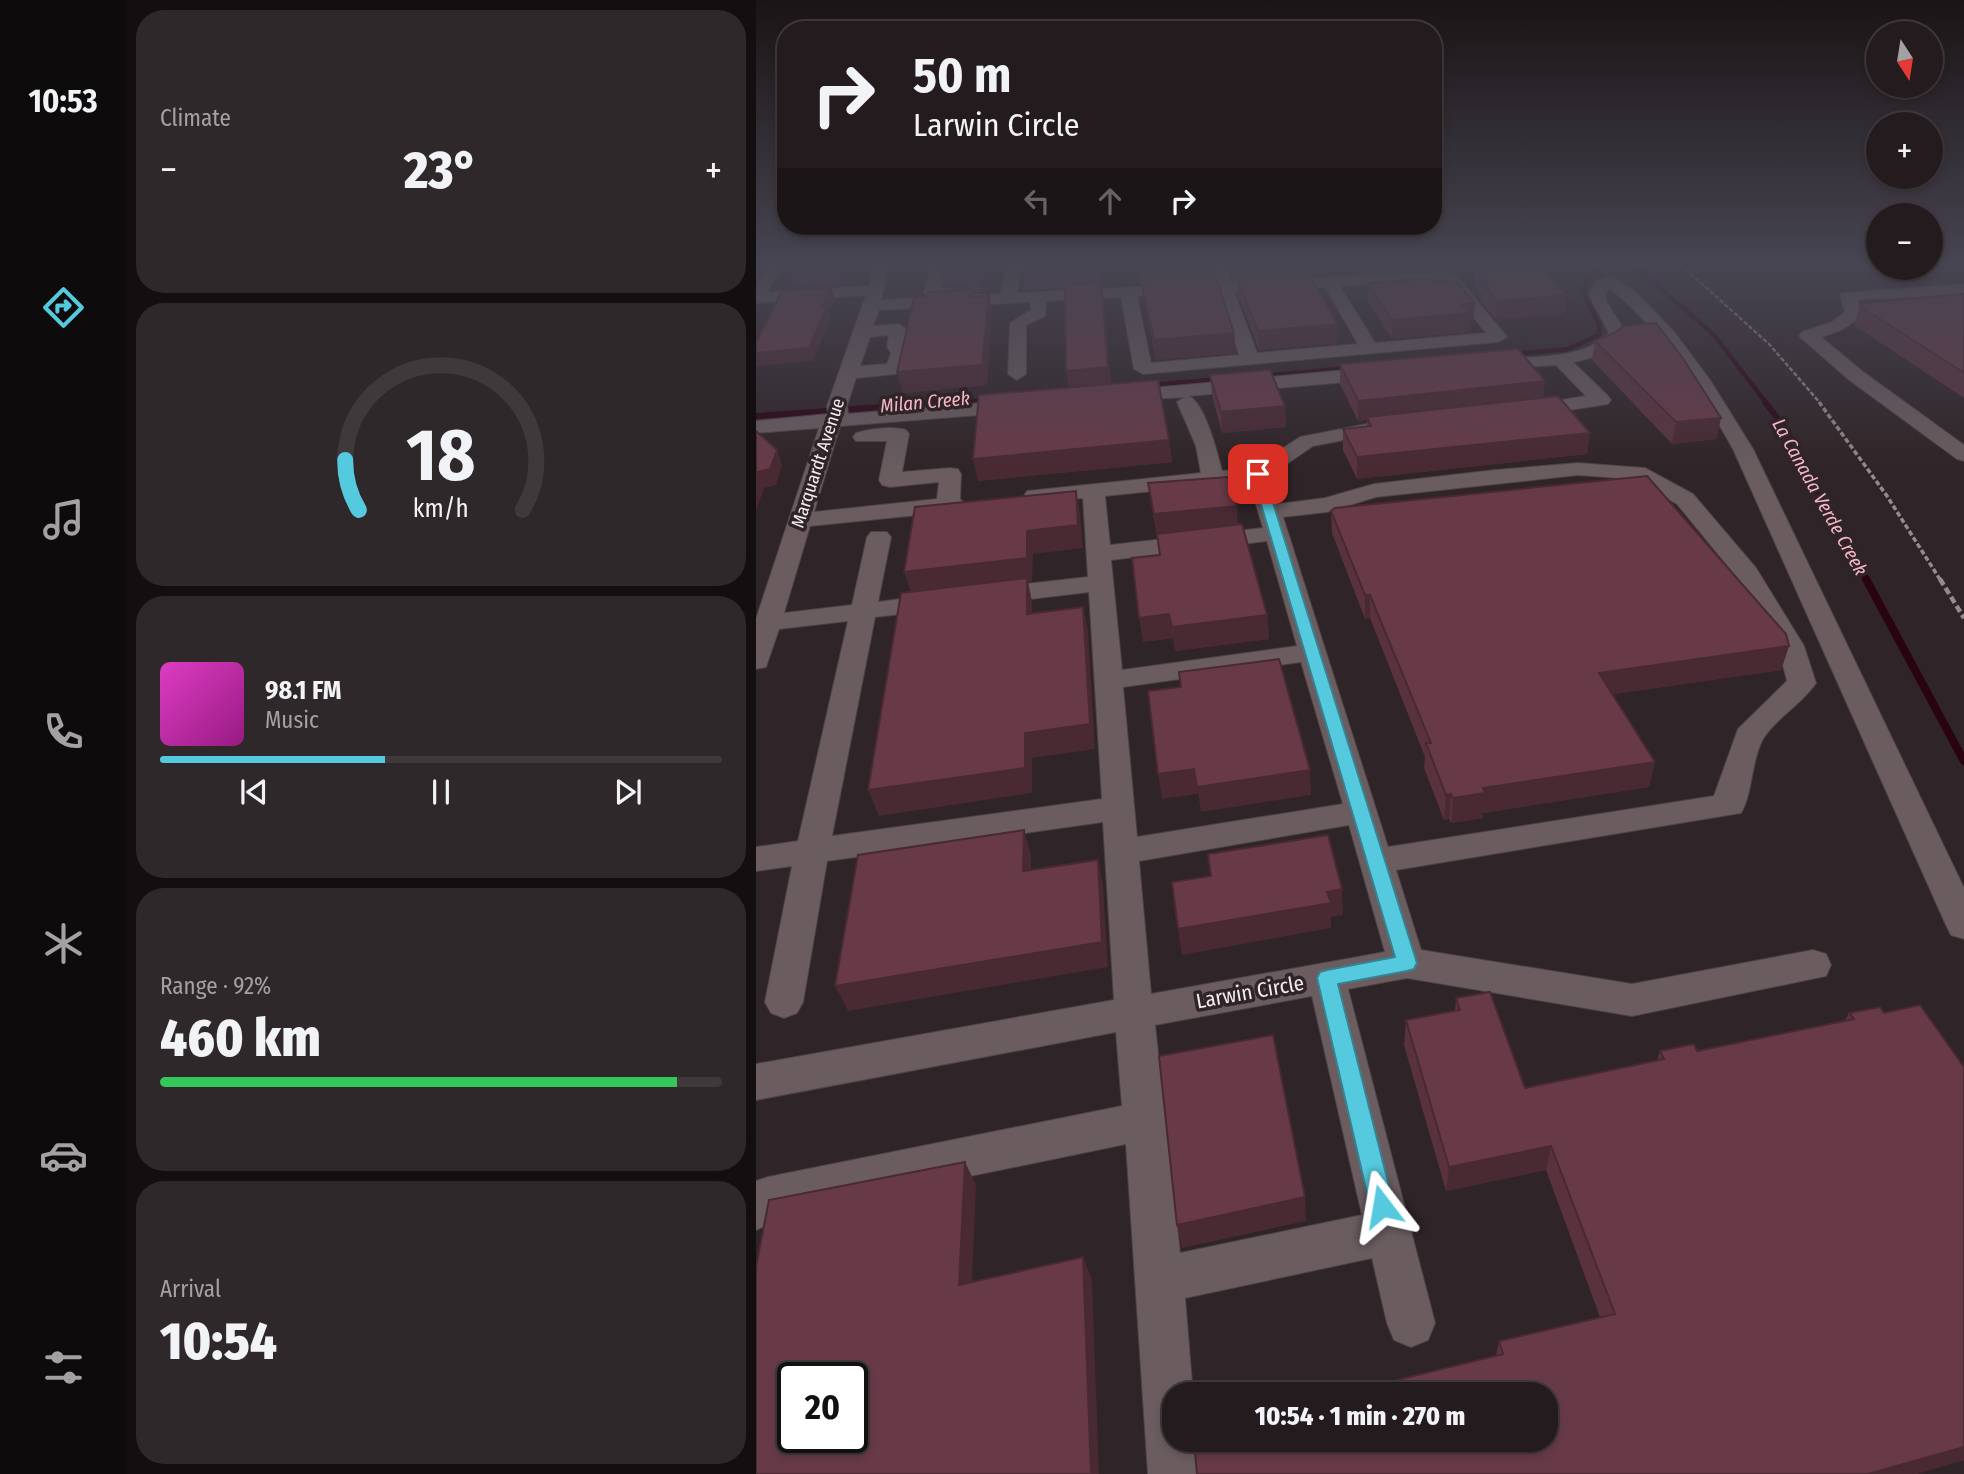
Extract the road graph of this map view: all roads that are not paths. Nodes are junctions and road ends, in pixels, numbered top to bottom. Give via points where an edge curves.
1 (862, 334) edge
2 (897, 334) edge
3 (1018, 334) edge
4 (1136, 334) edge
5 (1240, 334) edge
6 (1361, 334) edge
7 (1495, 334) edge
8 (1618, 334) edge
9 (1667, 334) edge
10 (1815, 334) edge
11 (1370, 349) junction
12 (1250, 360) junction
13 (1564, 364) dead end
14 (1468, 366) edge
15 (1399, 372) edge
16 (848, 373) junction
17 (1017, 374) dead end
18 (1098, 398) edge
19 (1187, 402) dead end
20 (1043, 403) edge
21 (1500, 414) edge
22 (833, 420) junction
23 (1396, 425) edge
24 (756, 427) edge
25 (1964, 455) edge
26 (1258, 474) junction
27 (1213, 479) junction
28 (1094, 491) junction
29 (948, 505) junction
30 (799, 520) junction
31 (1273, 523) junction
32 (879, 537) dead end
33 (1100, 569) junction
34 (766, 608) edge
35 (865, 611) junction
36 (1312, 652) junction
37 (756, 662) edge
38 (1109, 680) junction
39 (1119, 808) junction
40 (1361, 812) junction
41 (812, 851) junction
42 (1122, 852) junction
43 (756, 859) edge
44 (1376, 861) junction
45 (1964, 925) edge
46 (1407, 963) junction
47 (1813, 965) dead end
48 (1327, 978) junction
49 (783, 1002) dead end
50 (1134, 1013) junction
51 (756, 1082) edge
52 (1145, 1121) junction
53 (756, 1208) edge
54 (1388, 1232) junction
55 (1160, 1280) junction
56 (1411, 1323) dead end
57 (1174, 1474) edge

1 - 16 street, Marquardt Avenue
2 - 16 street via 900,353 895,369
3 - 17 street
4 - 12 street via 1143,369
5 - 12 street
6 - 11 street
7 - 11 street via 1498,337
8 - 14 street via 1602,349 1565,357
9 - 45 street via 1707,386 1743,449
10 - 25 street via 1808,336
11 - 12 street
13 - 21 street via 1601,400
15 - 18 street
16 - 22 street, Marquardt Avenue
19 - 27 street via 1206,446
20 - 22 street
22 - 24 street
22 - 29 street via 899,434 890,480 950,474
22 - 30 street, Marquardt Avenue
23 - 26 street via 1307,440
26 - 27 street
26 - 31 street
27 - 28 street
28 - 29 street
28 - 33 street
29 - 30 street
30 - 34 street, Marquardt Avenue
31 - 33 street
31 - 36 street
31 - 44 street via 1374,491 1578,469 1637,473 1685,499 1747,573 1791,646 1802,683 1749,736 1730,804
32 - 35 street
33 - 35 street via 963,599
33 - 38 street
34 - 35 street
34 - 37 street, Marquardt Avenue
35 - 41 street
36 - 38 street
36 - 40 street
38 - 39 street
39 - 41 street
39 - 42 street
40 - 42 street
40 - 44 street
41 - 43 street
41 - 49 street
42 - 50 street
44 - 46 street
46 - 47 street, Larwin Circle via 1632,1000
46 - 48 street, Larwin Circle
48 - 50 street, Larwin Circle
48 - 54 street
50 - 51 street, Larwin Circle
50 - 52 street
52 - 53 street via 780,1194
52 - 55 street
54 - 55 street
54 - 56 street
55 - 57 street

